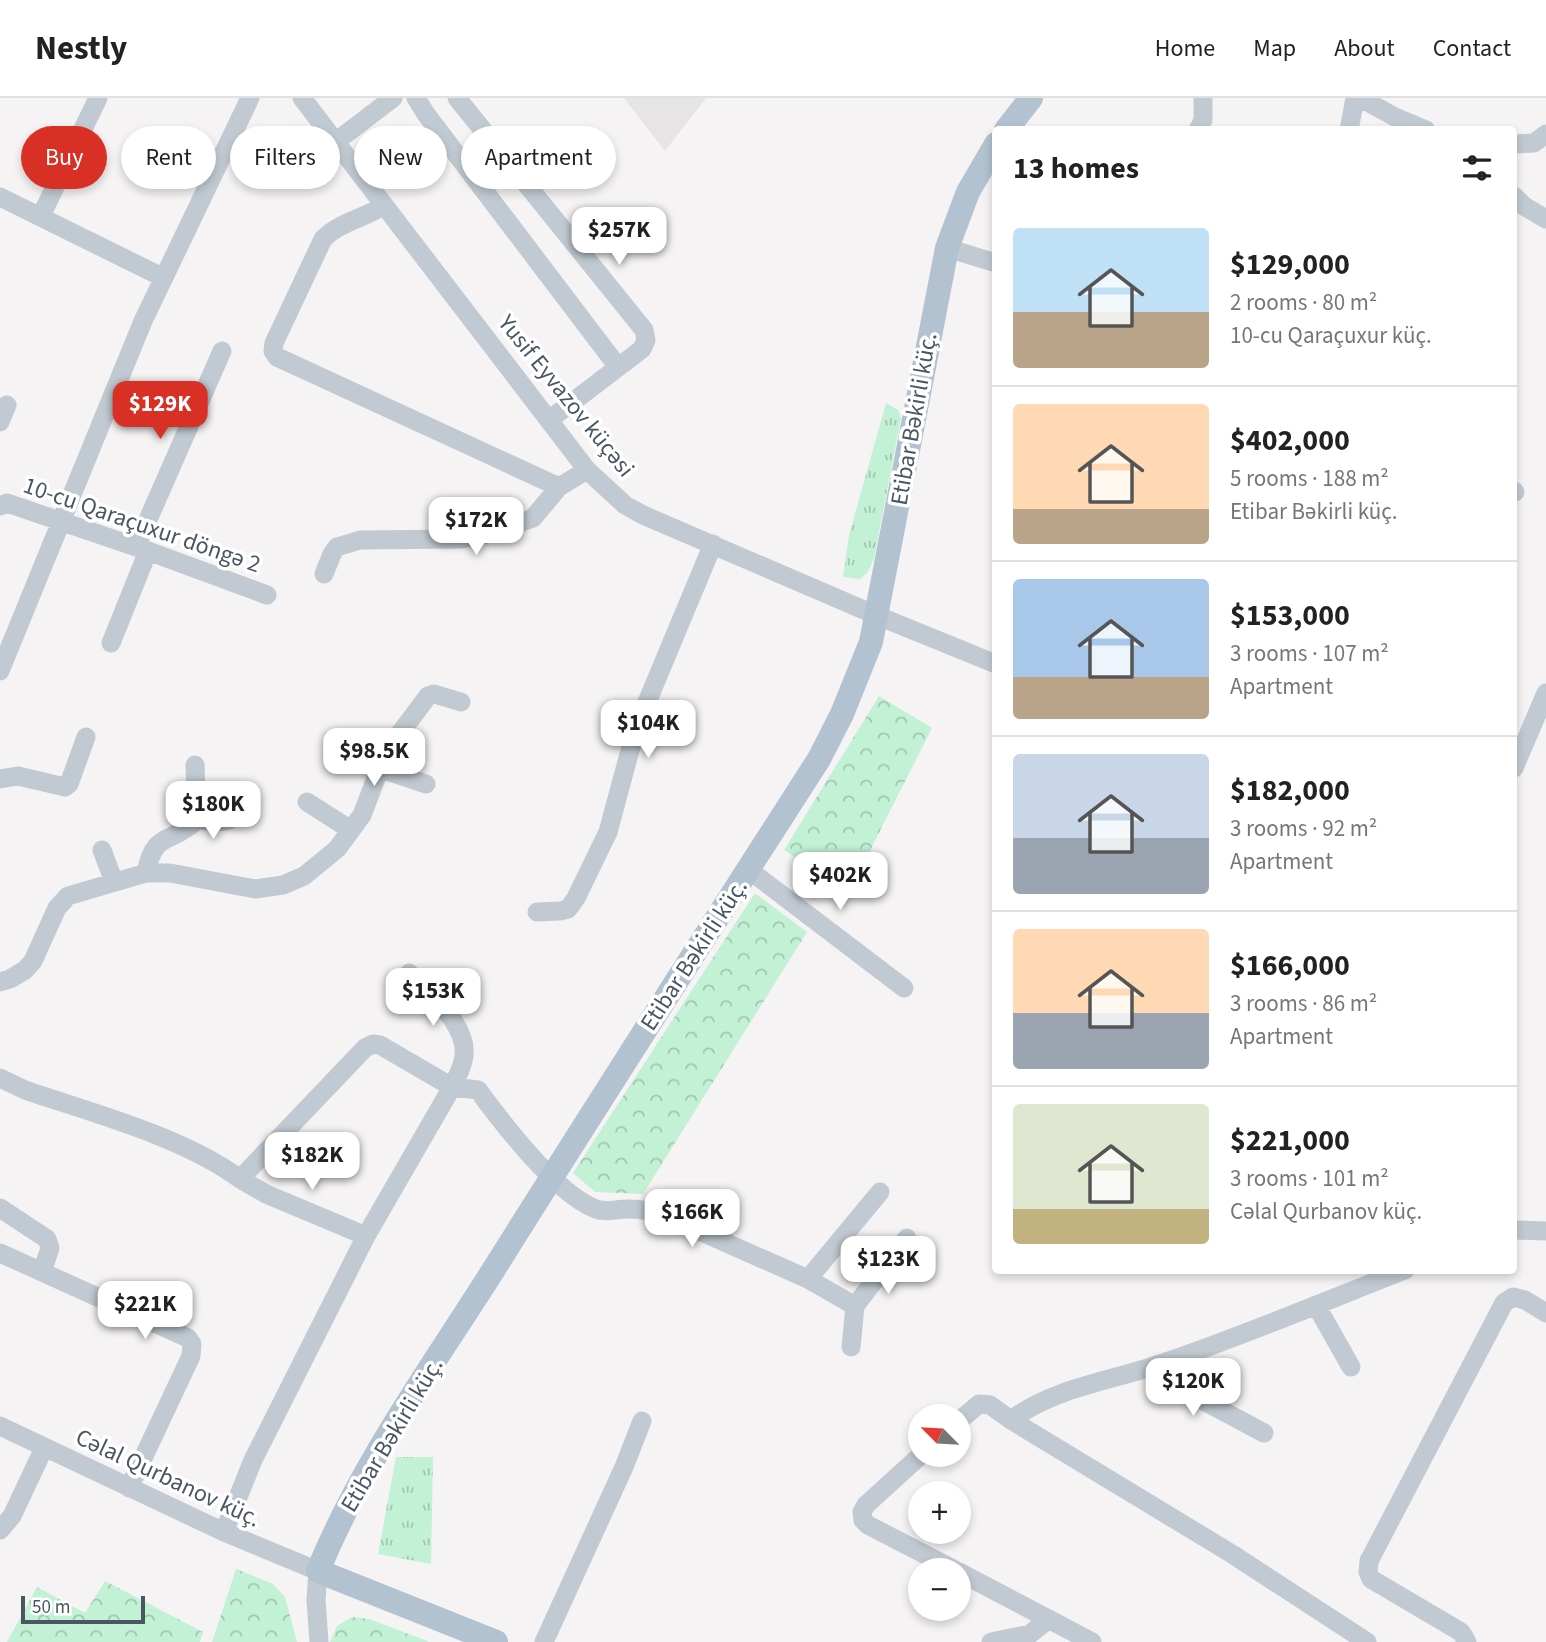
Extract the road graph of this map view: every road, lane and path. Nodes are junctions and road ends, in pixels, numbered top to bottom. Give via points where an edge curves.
1 (98, 98) edge
2 (250, 98) edge
3 (302, 98) edge
4 (393, 98) edge
5 (416, 98) edge
6 (457, 98) edge
7 (1031, 98) edge
8 (1203, 98) edge
9 (1357, 98) edge
10 (322, 126) edge
11 (1009, 126) edge
12 (1200, 126) edge
13 (1350, 126) edge
14 (1416, 126) edge
15 (1546, 134) edge
16 (340, 138) edge
17 (1517, 144) edge
18 (340, 150) edge
19 (992, 151) edge
20 (0, 197) edge
21 (1517, 199) edge
22 (384, 205) junction
23 (41, 216) junction
24 (1546, 219) edge
25 (947, 248) junction
26 (992, 262) edge
27 (162, 277) junction
28 (222, 351) dead end
29 (618, 368) junction
30 (549, 420) junction
31 (587, 470) junction
32 (559, 487) junction
33 (2, 500) edge
34 (61, 521) junction
35 (713, 544) junction
36 (142, 549) junction
37 (324, 574) dead end
38 (267, 595) dead end
39 (878, 616) junction
40 (111, 643) dead end
41 (992, 662) edge
42 (0, 671) edge
43 (1546, 693) edge
44 (461, 702) dead end
45 (86, 737) dead end
46 (339, 750) dead end
47 (1517, 761) edge
48 (195, 765) dead end
49 (378, 768) junction
50 (0, 779) edge
51 (426, 784) dead end
52 (248, 800) dead end
53 (307, 802) dead end
54 (197, 820) junction
55 (351, 830) junction
56 (102, 850) dead end
57 (749, 870) junction
58 (146, 873) junction
59 (114, 882) junction
60 (537, 912) dead end
61 (409, 973) dead end
62 (0, 982) edge
63 (904, 988) dead end
64 (0, 1078) edge
65 (452, 1087) junction
66 (551, 1177) junction
67 (240, 1179) junction
68 (880, 1192) dead end
69 (0, 1208) edge
70 (1517, 1230) edge
71 (1546, 1231) edge
72 (366, 1236) junction
73 (907, 1238) dead end
74 (0, 1254) edge
75 (42, 1272) junction
76 (1395, 1274) edge
77 (808, 1279) junction
78 (1316, 1305) junction
79 (855, 1306) junction
80 (1546, 1313) edge
81 (851, 1347) dead end
82 (1160, 1364) junction
83 (1351, 1367) dead end
84 (971, 1411) edge
85 (1011, 1420) junction
86 (642, 1421) dead end
87 (0, 1426) edge
88 (1264, 1433) dead end
89 (44, 1448) junction
90 (908, 1466) edge
91 (129, 1488) junction
92 (0, 1530) edge
93 (224, 1532) junction
94 (932, 1558) edge
95 (318, 1571) junction
96 (971, 1578) edge
97 (1049, 1619) junction
98 (319, 1642) edge
99 (496, 1642) edge
100 (544, 1642) edge
101 (991, 1642) edge
102 (1092, 1642) edge
103 (1367, 1642) edge
104 (1467, 1642) edge

1 - 23 street
2 - 27 street
3 - 10 street, Yusif Eyvazov küçəsi
4 - 16 street
5 - 29 street
6 - 29 street via 644,330 642,349
7 - 11 main road
8 - 12 street
9 - 13 street
9 - 14 street
15 - 17 street via 1534,143
18 - 22 street, Yusif Eyvazov küçəsi
19 - 25 main road, Etibar Bəkirli küç. via 968,192
20 - 23 street
21 - 24 street
22 - 30 street, Yusif Eyvazov küçəsi
22 - 32 street via 323,239 273,351
23 - 27 street
25 - 26 street
25 - 39 main road, Etibar Bəkirli küç.
27 - 34 street
28 - 36 street
29 - 30 street
30 - 31 street, Yusif Eyvazov küçəsi
31 - 32 street
31 - 35 street, Yusif Eyvazov küçəsi via 638,513
32 - 37 street via 533,518 486,534 462,539 360,540 337,547
33 - 34 street, 10-cu Qaraçuxur döngə 2
34 - 36 street, 10-cu Qaraçuxur döngə 2
34 - 42 street
35 - 39 street, Yusif Eyvazov küçəsi
35 - 60 street via 645,707 608,832 568,909
36 - 38 street, 10-cu Qaraçuxur döngə 2
36 - 40 street
39 - 41 street, Yusif Eyvazov küçəsi
39 - 57 main road, Etibar Bəkirli küç. via 842,714
43 - 47 street
44 - 49 street via 428,696
45 - 50 street via 65,787 18,776
46 - 49 street
48 - 54 street
49 - 51 street
49 - 55 street via 362,815
52 - 54 street via 230,821
53 - 55 street
54 - 58 street via 154,847
55 - 58 street via 320,864 283,885 243,888 170,873
56 - 59 street
57 - 63 street
57 - 66 main road, Etibar Bəkirli küç.
58 - 59 street
59 - 62 street via 60,902 33,961
61 - 65 street via 449,1015 462,1041 463,1061
64 - 67 street via 187,1148
65 - 66 street via 478,1090
65 - 67 street via 373,1044
65 - 72 street
66 - 77 street via 596,1209 649,1210
66 - 95 main road, Etibar Bəkirli küç. via 364,1475
67 - 72 street
68 - 77 street
69 - 75 street via 47,1240 50,1248
70 - 71 street
72 - 93 street via 253,1460
73 - 79 street
74 - 75 street
75 - 91 street via 188,1338 191,1344 191,1356
76 - 78 street
77 - 79 street
78 - 82 street
78 - 83 street
79 - 81 street
80 - 104 street via 1513,1297 1504,1303 1369,1561 1371,1579 1461,1632
82 - 85 street via 1059,1395
82 - 88 street via 1176,1386
84 - 85 street via 979,1404 990,1405
85 - 103 street
86 - 100 street
87 - 89 street, Cəlal Qurbanov küç.
89 - 91 street, Cəlal Qurbanov küç.
89 - 92 street via 12,1516
90 - 94 street via 866,1504 863,1520
91 - 93 street, Cəlal Qurbanov küç.
93 - 95 street, Cəlal Qurbanov küç.
95 - 98 street, Etibar Bəkirli küç.
95 - 99 main road
96 - 97 street
97 - 101 street via 1030,1633
97 - 102 street

